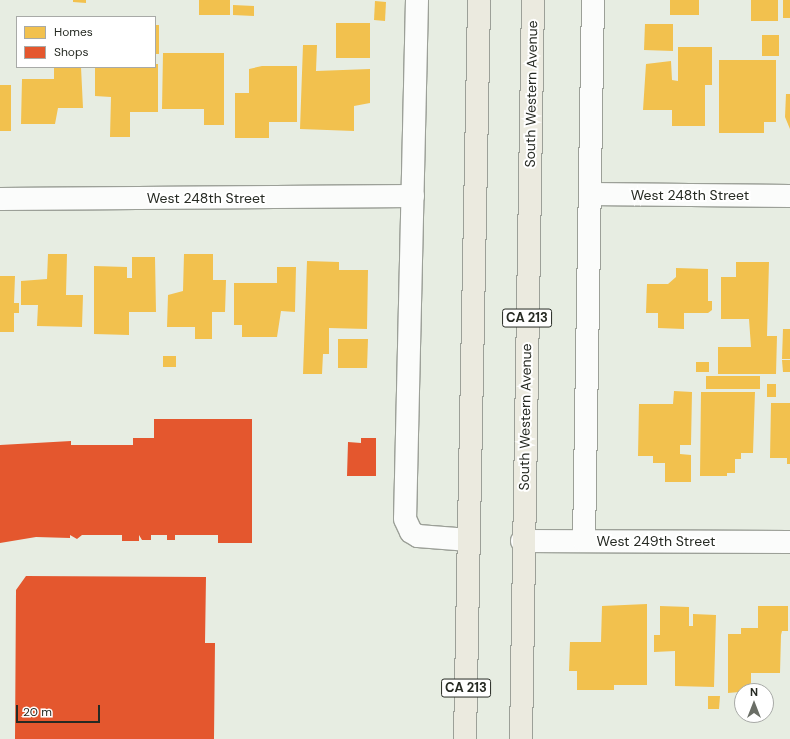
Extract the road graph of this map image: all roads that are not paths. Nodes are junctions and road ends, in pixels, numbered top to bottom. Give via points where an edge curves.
1 (417, 0) edge
2 (479, 0) edge
3 (533, 0) edge
4 (593, 0) edge
5 (590, 194) junction
6 (413, 196) junction
7 (790, 196) edge
8 (0, 199) edge
9 (469, 540) junction
10 (522, 540) junction
11 (584, 541) junction
12 (790, 542) edge
13 (465, 739) edge
14 (521, 739) edge

1 - 6 street
2 - 9 main road, CA 213
3 - 10 main road, South Western Avenue / CA 213
4 - 5 street
5 - 7 street, West 248th Street
5 - 11 street
6 - 8 street, West 248th Street
6 - 9 street via 405,519 418,536
9 - 13 main road, CA 213
10 - 11 street, West 249th Street
10 - 14 main road, South Western Avenue / CA 213
11 - 12 street, West 249th Street

